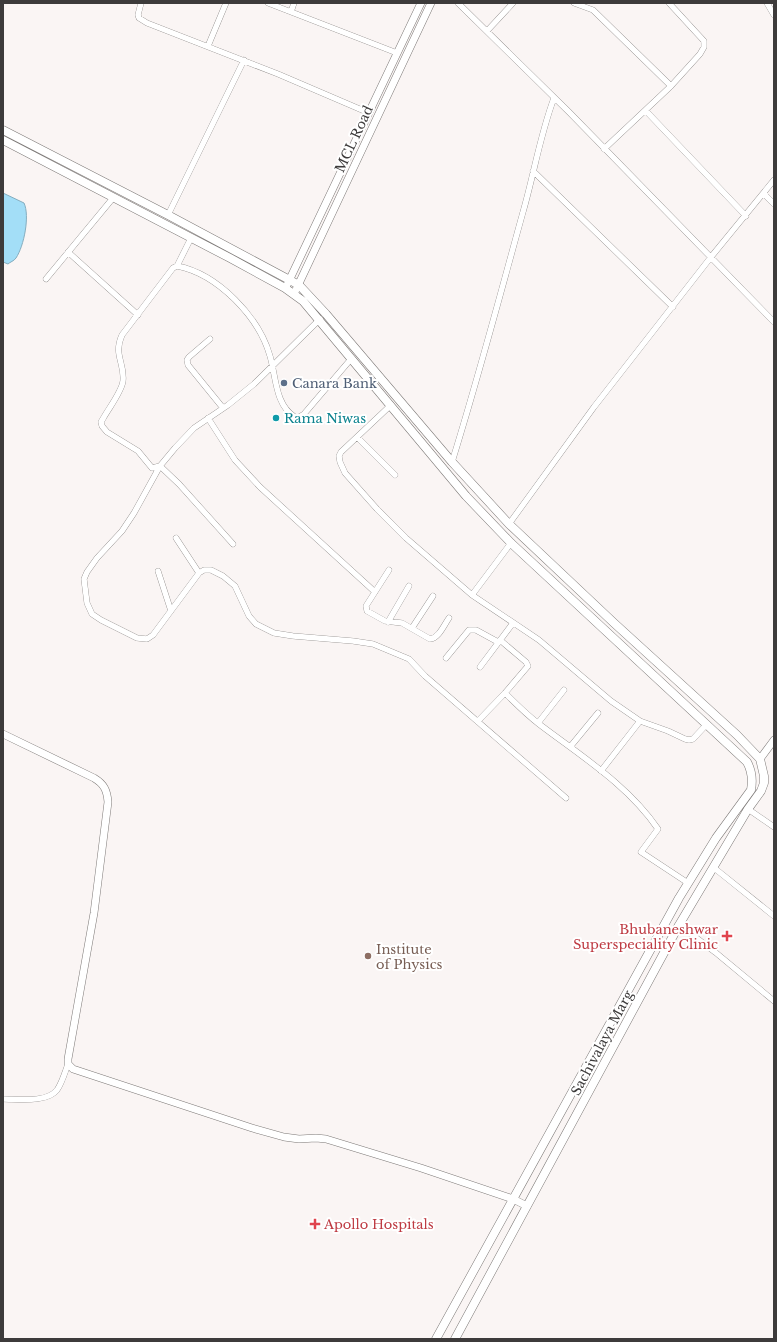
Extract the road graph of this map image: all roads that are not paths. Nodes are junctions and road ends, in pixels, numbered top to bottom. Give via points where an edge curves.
1 (141, 3) edge
2 (226, 3) edge
3 (268, 3) edge
4 (294, 3) edge
5 (421, 3) edge
6 (430, 3) edge
7 (458, 3) edge
8 (513, 3) edge
9 (574, 3) edge
10 (595, 3) edge
11 (669, 3) edge
12 (767, 3) edge
13 (592, 10) junction
14 (291, 12) junction
15 (774, 16) edge
16 (487, 31) junction
17 (208, 46) junction
18 (397, 53) junction
19 (244, 60) junction
20 (671, 86) junction
21 (554, 98) junction
22 (646, 111) junction
23 (369, 113) junction
24 (3, 130) edge
25 (3, 140) edge
26 (604, 149) junction
27 (533, 171) junction
28 (774, 180) edge
29 (764, 194) junction
30 (113, 198) junction
31 (774, 204) edge
32 (168, 215) junction
33 (746, 216) junction
34 (191, 238) junction
35 (68, 252) junction
36 (711, 257) junction
37 (177, 266) junction
38 (46, 279) dead end
39 (290, 279) junction
40 (299, 285) junction
41 (286, 288) junction
42 (294, 294) junction
43 (673, 307) junction
44 (138, 315) junction
45 (320, 319) junction
46 (774, 322) edge
47 (210, 338) dead end
48 (351, 359) junction
49 (272, 365) junction
50 (391, 405) junction
51 (223, 408) junction
52 (208, 418) junction
53 (357, 437) junction
54 (452, 462) junction
55 (160, 466) junction
56 (395, 475) dead end
57 (474, 486) junction
58 (465, 494) junction
59 (509, 524) junction
60 (176, 538) dead end
61 (511, 543) junction
62 (233, 544) dead end
63 (389, 570) dead end
64 (158, 571) dead end
65 (199, 573) junction
66 (409, 586) dead end
67 (375, 592) junction
68 (472, 595) junction
69 (433, 596) dead end
70 (170, 611) junction
71 (449, 618) dead end
72 (388, 622) junction
73 (513, 623) junction
74 (412, 628) junction
75 (499, 641) junction
76 (446, 658) dead end
77 (480, 667) dead end
78 (564, 690) dead end
79 (505, 693) junction
80 (598, 713) dead end
81 (478, 721) junction
82 (640, 721) junction
83 (538, 723) junction
84 (707, 724) junction
85 (3, 734) edge
86 (774, 740) edge
87 (570, 747) junction
88 (760, 759) junction
89 (601, 770) junction
90 (566, 798) dead end
91 (748, 809) junction
92 (774, 827) edge
93 (714, 867) junction
94 (688, 883) junction
95 (676, 903) junction
96 (688, 910) junction
97 (774, 916) edge
98 (679, 925) junction
99 (774, 1001) edge
100 (68, 1064) junction
101 (3, 1099) edge
102 (513, 1199) junction
103 (527, 1206) junction
104 (436, 1339) edge
105 (455, 1339) edge

1 - 17 street via 139,18
2 - 17 street
3 - 14 street
4 - 14 street
5 - 18 street, MCL Road
6 - 40 street, MCL Road
7 - 16 street
8 - 16 street
9 - 13 street
10 - 13 street
11 - 20 street via 704,41 700,54
12 - 15 street
13 - 20 street
14 - 18 street
16 - 21 street
17 - 19 street
18 - 23 street, MCL Road
19 - 23 street
19 - 32 street
20 - 22 street
21 - 26 street
21 - 27 street via 544,125
22 - 26 street
22 - 33 street
23 - 39 street, MCL Road
24 - 32 main road
25 - 30 main road
26 - 36 street
27 - 43 street
27 - 54 street
28 - 29 street
29 - 31 street
29 - 33 street
30 - 34 main road
30 - 35 street
32 - 39 main road
33 - 36 street
34 - 37 street
34 - 41 main road
35 - 38 street
35 - 44 street
36 - 43 street
36 - 46 street
37 - 44 street
37 - 49 street via 190,269 211,280 241,305 265,342
39 - 40 main road
39 - 41 street, MCL Road
40 - 42 street, MCL Road
40 - 54 main road
41 - 42 main road
42 - 45 main road
43 - 59 street via 594,407
44 - 55 street via 118,343 123,383 101,422 107,432 138,451 152,468
45 - 48 main road
45 - 49 street
47 - 51 street via 187,360 188,365
48 - 49 street via 304,414 299,416 292,415 282,403
48 - 50 main road
49 - 51 street via 254,384
50 - 53 street
50 - 58 main road
51 - 52 street
52 - 55 street via 194,428
52 - 67 street via 235,460 260,487
53 - 56 street
53 - 68 street via 339,456 345,473 406,538
54 - 57 main road
55 - 62 street
55 - 70 street via 126,525 97,558 84,579 87,603 92,614 137,638 153,635
57 - 58 main road
57 - 59 main road
58 - 61 main road
59 - 88 main road
60 - 65 street
61 - 68 street
61 - 84 main road
63 - 67 street
64 - 70 street
65 - 70 street
65 - 81 street via 211,570 223,576 234,586 249,616 256,624 274,633 373,644 409,659
66 - 72 street
67 - 72 street via 366,606 367,611
68 - 73 street
69 - 74 street
71 - 74 street via 433,639 428,639
72 - 74 street via 402,623
73 - 75 street
73 - 82 street via 539,640 611,701
75 - 76 street via 476,630 469,630
75 - 77 street
75 - 79 street via 528,666
78 - 83 street
79 - 81 street
79 - 83 street
80 - 87 street
81 - 90 street
82 - 84 street via 689,740
82 - 89 street
83 - 87 street
84 - 94 main road via 747,762 753,782 751,790 716,838
85 - 100 street via 94,778 102,783 107,792 108,802 94,913
86 - 88 street
87 - 89 street
88 - 91 main road, Sachivalaya Marg via 764,783
89 - 94 street via 636,802 658,829 641,852
91 - 92 street
91 - 93 main road, Sachivalaya Marg
93 - 96 main road, Sachivalaya Marg
93 - 97 street
94 - 95 main road
95 - 96 main road
95 - 102 main road
96 - 98 main road, Sachivalaya Marg
98 - 99 street
98 - 103 main road, Sachivalaya Marg
100 - 101 street via 58,1089 52,1096
100 - 102 street via 73,1069 252,1128 284,1137 326,1139
102 - 103 street
102 - 104 main road
103 - 105 main road, Sachivalaya Marg

